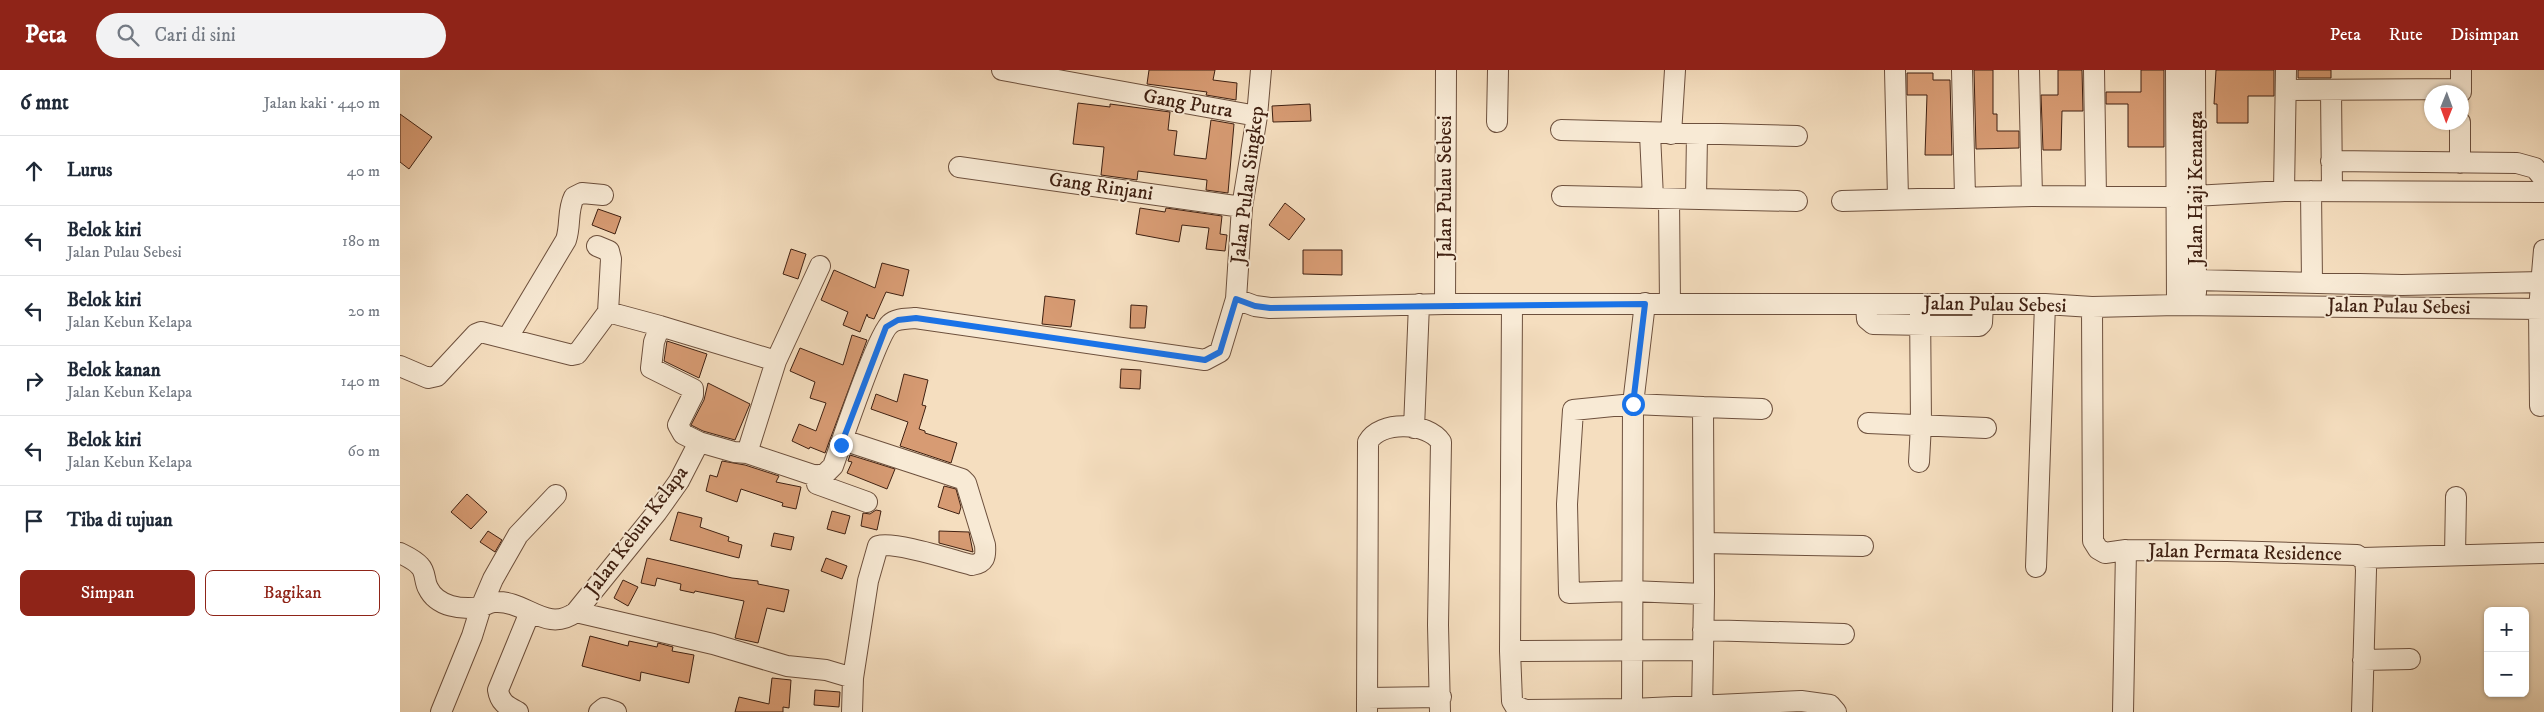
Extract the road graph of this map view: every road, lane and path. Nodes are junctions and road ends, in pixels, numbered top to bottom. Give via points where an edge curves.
1 (1002, 70) edge
2 (1261, 70) edge
3 (1446, 70) edge
4 (1498, 70) edge
5 (1675, 70) edge
6 (1895, 70) edge
7 (1962, 70) edge
8 (2029, 70) edge
9 (2094, 70) edge
10 (2176, 70) edge
11 (2195, 70) edge
12 (2286, 70) edge
13 (2461, 84) edge
14 (2286, 90) junction
15 (2331, 90) junction
16 (1256, 116) junction
17 (1497, 122) dead end
18 (1561, 130) dead end
19 (2460, 130) edge
20 (1650, 134) junction
21 (1671, 134) junction
22 (1697, 134) junction
23 (1798, 136) dead end
24 (2331, 161) junction
25 (2460, 163) junction
26 (960, 167) dead end
27 (2544, 178) edge
28 (2284, 190) junction
29 (2332, 190) junction
30 (2311, 191) junction
31 (2544, 192) edge
32 (603, 195) dead end
33 (2196, 195) junction
34 (1562, 196) dead end
35 (2032, 196) junction
36 (2096, 196) junction
37 (1965, 197) junction
38 (2176, 197) junction
39 (1661, 198) junction
40 (1696, 198) junction
41 (1898, 198) junction
42 (1797, 201) dead end
43 (1842, 201) dead end
44 (1242, 206) junction
45 (597, 246) dead end
46 (2544, 250) edge
47 (820, 266) dead end
48 (2196, 280) junction
49 (2316, 282) junction
50 (2542, 282) edge
51 (2402, 284) junction
52 (1236, 299) junction
53 (1419, 304) junction
54 (1445, 304) junction
55 (1512, 304) junction
56 (1645, 304) junction
57 (1670, 304) junction
58 (1866, 304) junction
59 (1920, 304) junction
60 (1983, 304) junction
61 (2045, 304) junction
62 (2187, 305) junction
63 (2320, 306) junction
64 (2092, 307) junction
65 (2403, 307) junction
66 (2542, 309) edge
67 (608, 312) junction
68 (1919, 325) junction
69 (660, 326) junction
70 (508, 337) junction
71 (776, 362) junction
72 (400, 366) edge
73 (1633, 404) junction
74 (2540, 406) dead end
75 (1703, 407) junction
76 (1762, 408) dead end
77 (1868, 423) dead end
78 (1921, 424) junction
79 (1414, 428) junction
80 (1986, 428) dead end
81 (842, 440) junction
82 (699, 442) junction
83 (747, 453) junction
84 (1919, 462) dead end
85 (816, 476) junction
86 (556, 495) dead end
87 (2456, 497) dead end
88 (867, 502) dead end
89 (1704, 543) junction
90 (1863, 546) dead end
91 (2126, 550) junction
92 (400, 553) edge
93 (2544, 553) edge
94 (2455, 555) junction
95 (2362, 558) junction
96 (2036, 567) dead end
97 (1631, 591) junction
98 (1704, 594) junction
99 (480, 607) junction
100 (530, 612) junction
101 (576, 612) junction
102 (1703, 630) junction
103 (1844, 634) dead end
104 (1510, 650) junction
105 (1631, 650) junction
106 (1703, 650) junction
107 (2410, 659) dead end
108 (2363, 660) junction
109 (853, 678) junction
110 (1441, 704) edge
111 (1367, 705) edge
112 (1702, 708) edge
113 (1632, 709) junction
114 (440, 712) edge
115 (518, 712) edge
116 (599, 712) edge
117 (616, 712) edge
118 (852, 712) edge
119 (1836, 712) edge
120 (2123, 712) edge
121 (2362, 712) edge

1 - 16 street, Gang Putra
2 - 16 street, Jalan Pulau Singkep
3 - 54 street, Jalan Pulau Sebesi
4 - 17 street
5 - 21 street
6 - 41 street
7 - 37 street
8 - 35 street
9 - 36 street
10 - 38 street, Jalan Haji Kenanga
11 - 33 street, Jalan Haji Kenanga
12 - 14 street
13 - 15 street
14 - 15 street
14 - 28 street
15 - 24 street
16 - 44 street, Jalan Pulau Singkep
18 - 20 street
19 - 25 street
20 - 21 street
20 - 39 street
21 - 22 street
22 - 23 street
22 - 40 street
24 - 25 street
24 - 29 street
25 - 27 street via 2527,165
26 - 44 street, Gang Rinjani
28 - 30 street
28 - 33 street
29 - 30 street
29 - 31 street
30 - 49 street
32 - 70 street via 582,193 574,197 569,207 566,240
33 - 38 street
33 - 48 street, Jalan Haji Kenanga
34 - 39 street
35 - 36 street
35 - 37 street
36 - 38 street
37 - 41 street
38 - 62 street, Jalan Haji Kenanga
39 - 40 street
39 - 57 street
40 - 42 street
41 - 43 street
44 - 52 street, Jalan Pulau Singkep
45 - 67 street via 609,251 611,259
46 - 50 street
47 - 71 street
48 - 49 street
48 - 62 street, Jalan Haji Kenanga
49 - 51 street
49 - 63 street
50 - 51 street
50 - 66 street
51 - 65 street
52 - 53 street, Jalan Pulau Sebesi via 1262,307
52 - 81 street via 1220,352 1205,360 916,318 898,320 886,327
53 - 54 street, Jalan Pulau Sebesi
53 - 79 street
54 - 55 street, Jalan Pulau Sebesi
55 - 56 street, Jalan Pulau Sebesi
55 - 104 street
56 - 57 street, Jalan Pulau Sebesi
56 - 73 street
57 - 58 street, Jalan Pulau Sebesi
58 - 59 street, Jalan Pulau Sebesi
58 - 68 street via 1867,319 1873,324
59 - 60 street, Jalan Pulau Sebesi
59 - 68 street
60 - 61 street, Jalan Pulau Sebesi
60 - 68 street via 1979,326
61 - 64 street, Jalan Pulau Sebesi
61 - 96 street
62 - 63 street, Jalan Pulau Sebesi
62 - 64 street, Jalan Pulau Sebesi
63 - 65 street, Jalan Pulau Sebesi
64 - 91 street, Jalan Permata Residence via 2093,541 2105,553
65 - 66 street, Jalan Pulau Sebesi
66 - 74 street
67 - 69 street
67 - 70 street via 580,350 572,355
68 - 78 street
69 - 71 street
69 - 82 street via 654,342 651,368 694,389 678,425 682,434
70 - 72 street via 487,332 476,334 437,376 428,378
71 - 83 street
73 - 75 street
73 - 97 street
73 - 97 street via 1573,410 1568,504 1569,593
75 - 76 street
75 - 89 street
77 - 78 street
78 - 80 street
78 - 84 street
79 - 110 street via 1432,433 1441,442 1438,625
79 - 111 street via 1388,427 1368,442
81 - 85 street via 833,466
81 - 109 street via 962,479 985,545 984,560 972,565 900,547 878,546 868,581
82 - 83 street
82 - 101 street, Jalan Kebun Kelapa via 679,480 656,512
83 - 85 street
85 - 88 street via 817,484
86 - 99 street via 518,535
87 - 94 street
89 - 90 street
89 - 98 street
91 - 95 street, Jalan Permata Residence via 2357,555
91 - 120 street, Jalan Permata Residence
92 - 99 street, Jalan Kebun Kelapa via 422,568 428,590 438,598 450,606 466,610
93 - 94 street
94 - 95 street
95 - 108 street, Jalan Permata Residence via 2366,570
97 - 98 street
97 - 105 street
98 - 102 street
99 - 100 street, Jalan Kebun Kelapa via 494,602 508,603
99 - 114 street via 472,636
100 - 101 street, Jalan Kebun Kelapa via 558,620
100 - 115 street via 498,690 504,704
101 - 109 street via 713,644 787,666 826,670
102 - 103 street
102 - 106 street
104 - 105 street
104 - 113 street via 1512,702 1515,706 1526,710
105 - 106 street
105 - 113 street
106 - 112 street
107 - 108 street
108 - 121 street, Jalan Permata Residence
109 - 118 street
110 - 111 street
112 - 113 street
112 - 119 street via 1801,701 1830,706
116 - 117 street via 604,708

